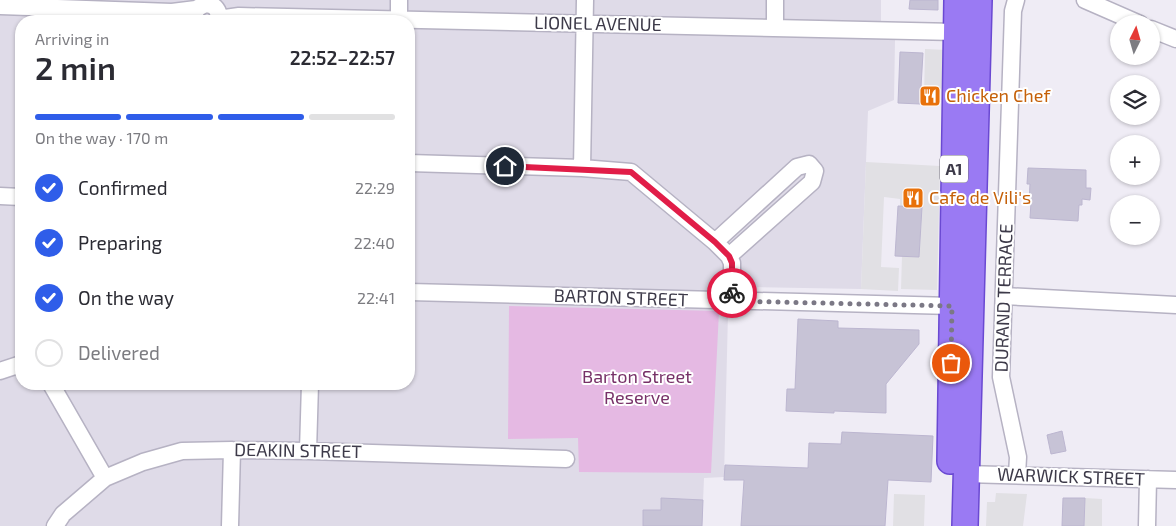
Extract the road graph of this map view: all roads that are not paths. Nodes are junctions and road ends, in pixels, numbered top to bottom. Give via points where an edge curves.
1 (399, 0) edge
2 (586, 0) edge
3 (775, 0) edge
4 (957, 0) edge
5 (979, 0) edge
6 (1016, 0) edge
7 (1087, 0) edge
8 (17, 3) edge
9 (0, 6) edge
10 (206, 11) edge
11 (233, 15) edge
12 (399, 15) edge
13 (1120, 15) edge
14 (415, 19) edge
15 (585, 24) junction
16 (775, 28) junction
17 (956, 32) junction
18 (1160, 32) edge
19 (1176, 39) edge
20 (415, 163) edge
21 (582, 168) junction
22 (0, 196) edge
23 (15, 197) edge
24 (715, 242) junction
25 (729, 256) junction
26 (415, 292) edge
27 (1004, 296) junction
28 (732, 301) junction
29 (1176, 305) edge
30 (952, 306) junction
31 (15, 366) edge
32 (0, 371) edge
33 (54, 390) edge
34 (310, 390) edge
35 (232, 450) junction
36 (308, 451) junction
37 (566, 459) dead end
38 (958, 474) junction
39 (1017, 476) junction
40 (105, 478) junction
41 (1148, 479) junction
42 (1176, 480) edge
43 (55, 526) edge
44 (230, 526) edge
45 (948, 526) edge
46 (965, 526) edge
47 (1147, 526) edge

1 - 12 street
2 - 15 street
3 - 16 street
4 - 17 highway, A1
5 - 38 highway, A1
6 - 27 street, DURAND TERRACE via 1013,11
7 - 13 street
8 - 9 street, LIONEL AVENUE
8 - 10 street, LIONEL AVENUE
10 - 11 street, LIONEL AVENUE
14 - 15 street, LIONEL AVENUE
15 - 16 street, LIONEL AVENUE
15 - 21 street
16 - 17 street, LIONEL AVENUE
17 - 30 highway, A1
18 - 19 street
20 - 21 street
21 - 24 street via 631,172
22 - 23 street
24 - 25 street
24 - 25 street via 797,168 809,164 815,171 812,182
25 - 28 street via 732,263
26 - 28 street, BARTON STREET
27 - 29 street
27 - 39 street, DURAND TERRACE via 1001,376 1018,456
28 - 30 street, BARTON STREET
30 - 38 highway, A1
31 - 32 street
33 - 40 street
34 - 36 street
35 - 36 street, DEAKIN STREET
35 - 40 street, DEAKIN STREET via 182,451 143,462
35 - 44 street
36 - 37 street, DEAKIN STREET
38 - 39 street, WARWICK STREET
38 - 45 highway, A1
38 - 46 highway, A1
39 - 41 street, WARWICK STREET
40 - 43 street, DEAKIN STREET via 63,514
41 - 42 street, WARWICK STREET
41 - 47 street

